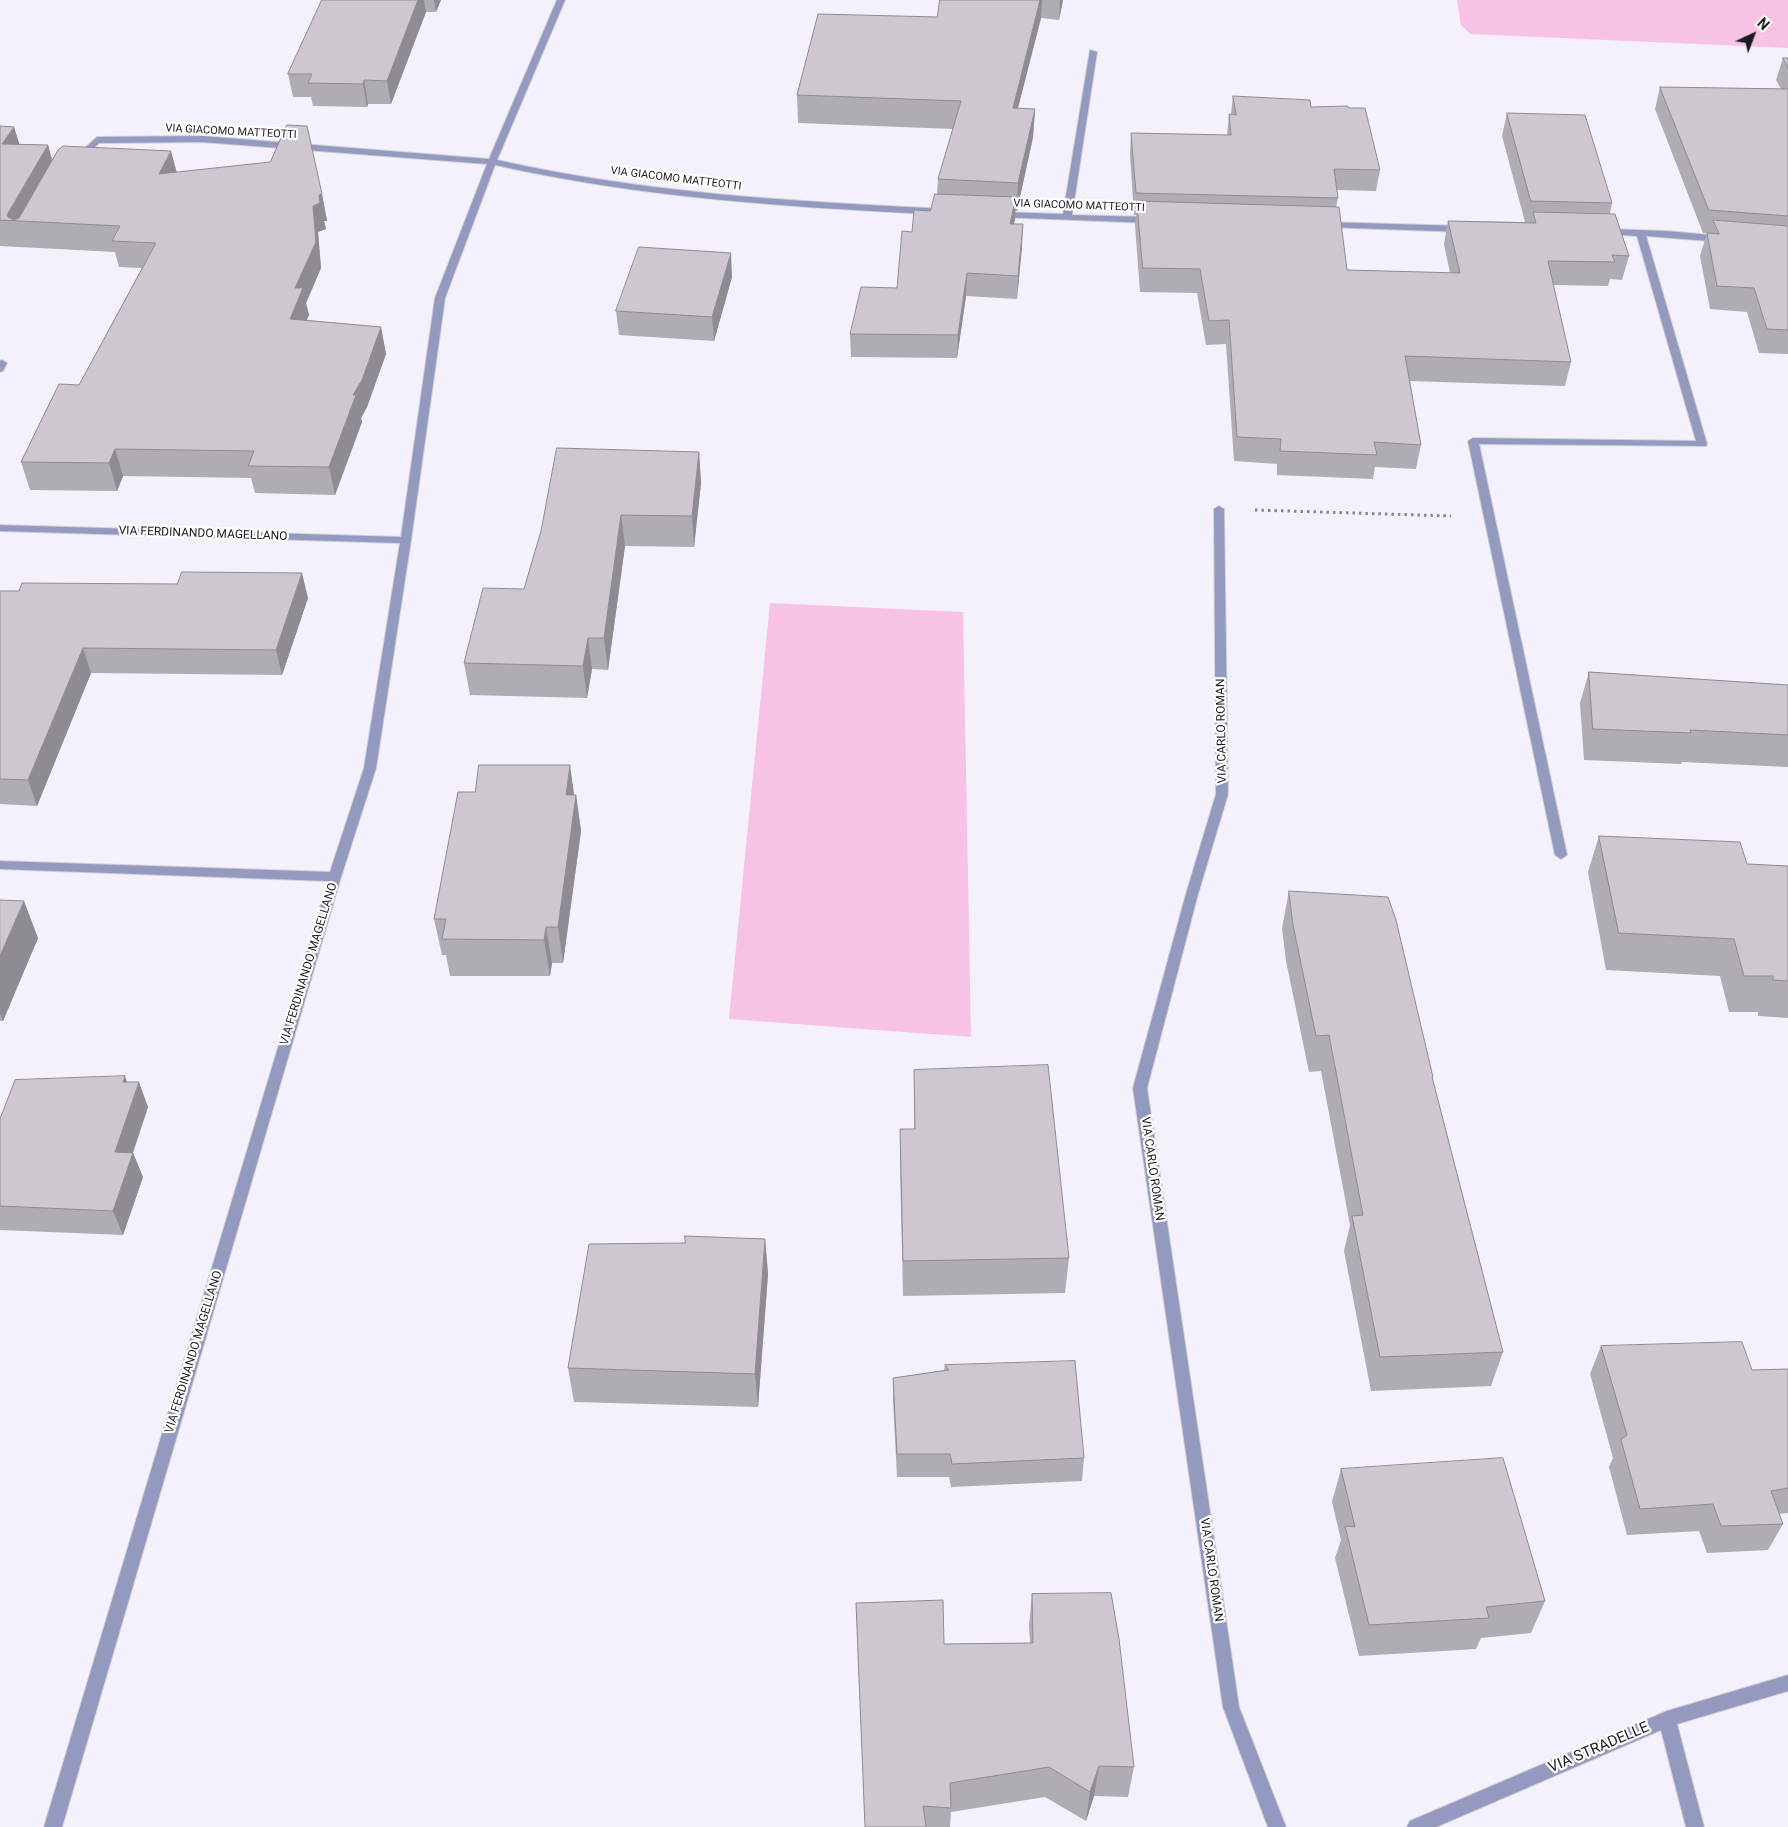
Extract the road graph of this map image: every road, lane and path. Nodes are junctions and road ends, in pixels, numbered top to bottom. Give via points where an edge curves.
1 (561, 0) edge
2 (1094, 52) dead end
3 (492, 162) junction
4 (73, 163) edge
5 (942, 212) edge
6 (990, 214) edge
7 (1067, 218) junction
8 (1156, 220) edge
9 (1314, 224) edge
10 (1472, 229) edge
11 (1591, 232) edge
12 (1640, 233) junction
13 (1732, 240) edge
14 (1219, 509) joint
15 (1489, 517) junction
16 (0, 528) edge
17 (406, 540) junction
18 (1561, 855) dead end
19 (0, 865) edge
20 (335, 877) junction
21 (1788, 1684) edge
22 (1667, 1719) junction
23 (53, 1827) edge
24 (1277, 1827) edge
25 (1416, 1827) edge
26 (1695, 1827) edge

1 - 3 street
2 - 7 street
3 - 4 street, VIA GIACOMO MATTEOTTI via 202,139 97,140
3 - 5 street, VIA GIACOMO MATTEOTTI via 677,193
3 - 17 street, VIA FERDINANDO MAGELLANO via 440,298
6 - 7 street, VIA GIACOMO MATTEOTTI
7 - 8 street, VIA GIACOMO MATTEOTTI
9 - 10 street
11 - 12 street
12 - 13 street
12 - 15 street via 1702,444 1473,441
14 - 15 path
14 - 24 street, VIA CARLO ROMAN via 1222,794 1140,1088 1231,1707
15 - 18 street
16 - 17 street, VIA FERDINANDO MAGELLANO
17 - 20 street, VIA FERDINANDO MAGELLANO via 370,768
19 - 20 street, VIA FERDINANDO MAGELLANO
20 - 23 street, VIA FERDINANDO MAGELLANO
21 - 22 street, VIA STRADELLE
22 - 25 street, VIA STRADELLE
22 - 26 street

